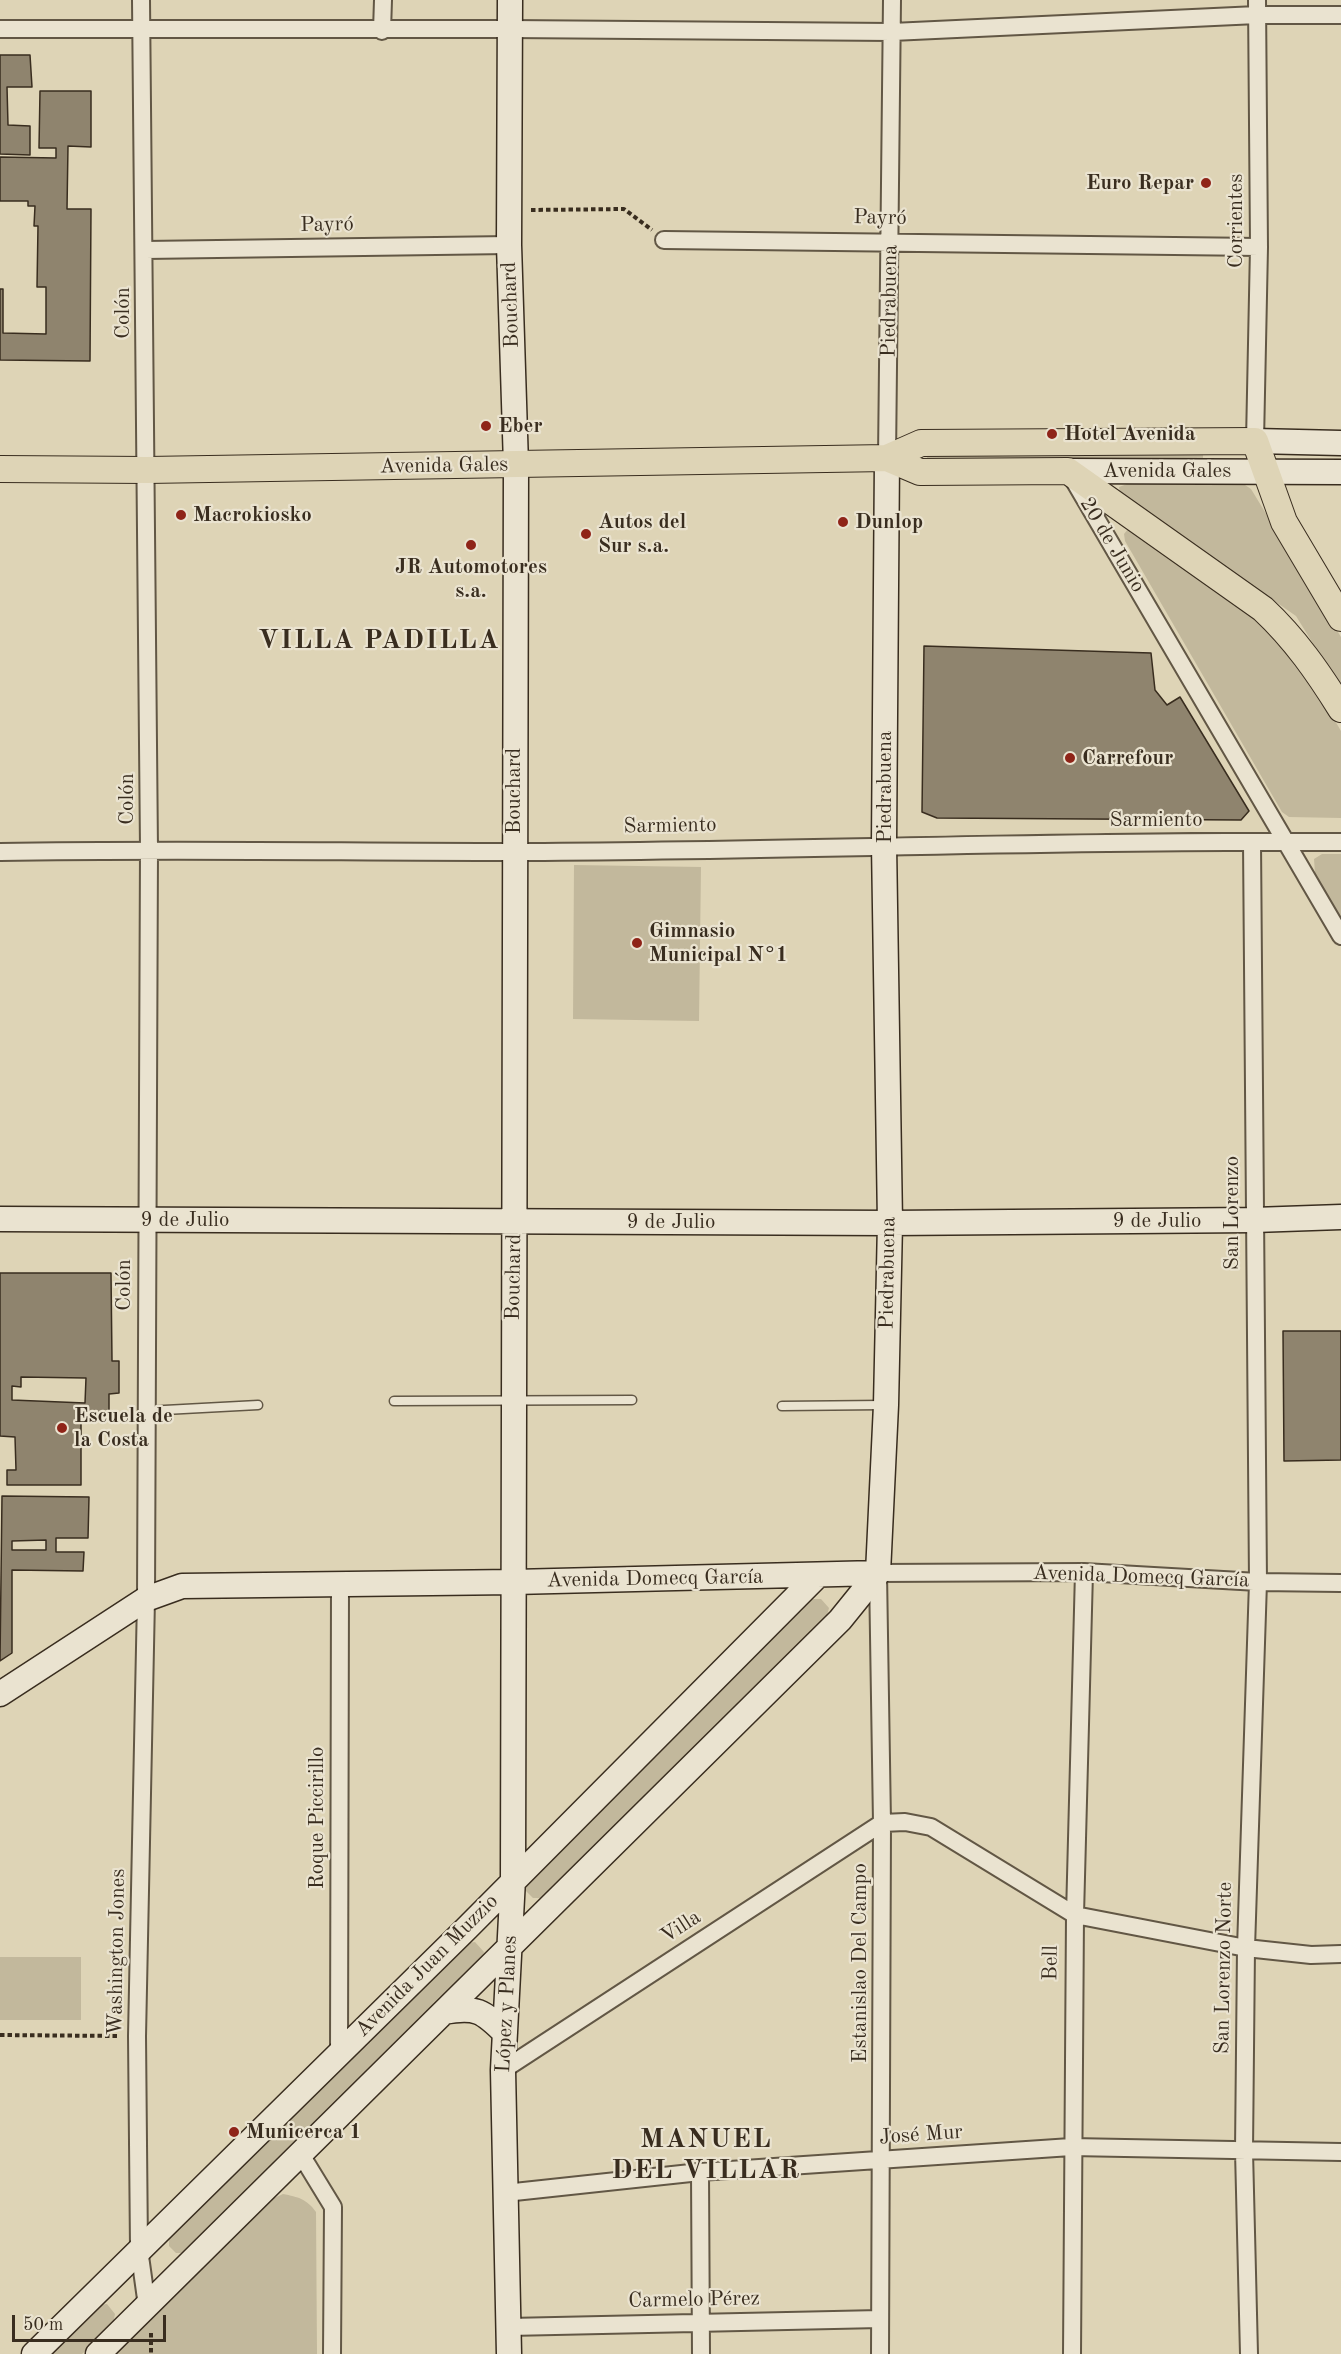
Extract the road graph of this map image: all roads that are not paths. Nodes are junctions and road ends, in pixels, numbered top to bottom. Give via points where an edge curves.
1 (141, 0) edge
2 (383, 0) edge
3 (510, 0) edge
4 (892, 0) edge
5 (1257, 7) edge
6 (1341, 15) edge
7 (0, 29) edge
8 (510, 29) junction
9 (141, 30) junction
10 (382, 31) junction
11 (892, 32) junction
12 (664, 240) road end
13 (891, 241) junction
14 (509, 245) junction
15 (1259, 248) junction
16 (145, 250) junction
17 (1255, 441) junction
18 (1341, 442) edge
19 (887, 458) junction
20 (516, 465) junction
21 (0, 469) edge
22 (147, 470) junction
23 (1068, 471) junction
24 (1266, 471) junction
25 (1341, 472) edge
26 (1341, 618) edge
27 (1341, 708) edge
28 (1252, 842) junction
29 (1288, 842) junction
30 (1341, 842) edge
31 (884, 844) junction
32 (149, 849) junction
33 (0, 852) edge
34 (514, 852) junction
35 (1341, 936) edge
36 (1341, 1217) edge
37 (0, 1219) edge
38 (146, 1220) junction
39 (1254, 1220) junction
40 (516, 1221) junction
41 (890, 1222) junction
42 (632, 1400) dead end
43 (394, 1401) dead end
44 (512, 1401) junction
45 (258, 1405) dead end
46 (886, 1405) junction
47 (782, 1406) dead end
48 (146, 1411) junction
49 (1084, 1572) junction
50 (878, 1573) junction
51 (818, 1575) junction
52 (514, 1582) junction
53 (1258, 1582) junction
54 (1341, 1583) edge
55 (340, 1584) junction
56 (146, 1599) junction
57 (0, 1694) edge
58 (882, 1822) junction
59 (513, 1879) junction
60 (1075, 1915) junction
61 (510, 1947) junction
62 (1246, 1948) junction
63 (1341, 1954) edge
64 (444, 2012) junction
65 (506, 2033) junction
66 (339, 2053) junction
67 (503, 2070) junction
68 (1071, 2147) junction
69 (1244, 2151) junction
70 (1341, 2152) edge
71 (300, 2153) junction
72 (882, 2160) junction
73 (700, 2172) junction
74 (505, 2193) junction
75 (139, 2249) junction
76 (147, 2306) junction
77 (880, 2319) junction
78 (701, 2322) junction
79 (509, 2327) junction
80 (34, 2354) edge
81 (98, 2354) edge
82 (332, 2354) edge
83 (509, 2354) edge
84 (701, 2354) edge
85 (880, 2354) edge
86 (1072, 2354) edge
87 (1249, 2354) edge

1 - 9 street, Colón
2 - 10 street
3 - 8 main road, Bouchard
4 - 11 street, Piedrabuena
5 - 6 street
5 - 11 street
5 - 15 street, Corrientes
7 - 9 street
8 - 10 street
8 - 11 street
8 - 14 main road, Bouchard
9 - 10 street
9 - 16 street, Colón
11 - 13 street, Piedrabuena
12 - 13 street, Payró
13 - 15 street, Payró
13 - 19 street, Piedrabuena
14 - 16 street, Payró
14 - 20 main road, Bouchard
15 - 17 street, Corrientes
16 - 22 street, Colón
17 - 18 main road, Avenida Gales
17 - 19 main road, Avenida Gales via 921,443
17 - 24 main road
19 - 20 main road, Avenida Gales
19 - 23 main road, Avenida Gales via 920,472
19 - 31 main road, Piedrabuena
20 - 22 main road, Avenida Gales
20 - 34 main road, Bouchard
21 - 22 main road, Avenida Gales
22 - 32 street, Colón
23 - 24 main road, Avenida Gales
23 - 27 main road, 20 de Junio via 1263,609 1308,657
23 - 29 street, 20 de Junio
24 - 25 main road, Avenida Gales
24 - 26 main road via 1284,522
28 - 29 street, Sarmiento
28 - 31 street, Sarmiento
28 - 39 street, San Lorenzo
29 - 30 street, Sarmiento
29 - 35 street, 20 de Junio
31 - 34 street, Sarmiento
31 - 41 main road, Piedrabuena
32 - 33 street, Sarmiento
32 - 34 street, Sarmiento
32 - 38 street, Colón
34 - 40 main road, Bouchard
36 - 39 main road, 9 de Julio
37 - 38 main road, 9 de Julio
38 - 40 main road, 9 de Julio
38 - 48 street, Colón
39 - 41 main road, 9 de Julio
39 - 53 street, San Lorenzo
40 - 41 main road, 9 de Julio
40 - 44 main road, Bouchard
41 - 46 main road, Piedrabuena
42 - 44 lane
43 - 44 lane
44 - 52 main road, Bouchard
45 - 48 lane
46 - 47 lane
46 - 50 main road, Piedrabuena
48 - 56 street, Colón
49 - 50 street, Avenida Domecq García
49 - 53 street, Avenida Domecq García
49 - 60 street, Bell
50 - 51 main road, Avenida Domecq García
50 - 58 street, Estanislao Del Campo
50 - 61 main road, Avenida Juan Muzzio via 840,1620
51 - 52 main road, Avenida Domecq García
51 - 59 main road, Avenida Juan Muzzio
52 - 55 main road, Avenida Domecq García
52 - 59 main road, López y Planes
53 - 54 street, Avenida Domecq García
53 - 62 street, San Lorenzo Norte
55 - 56 main road, Avenida Domecq García via 182,1586
55 - 66 street, Roque Piccirillo
56 - 57 main road, Avenida Domecq García
56 - 75 street, Washington Jones via 137,2036
58 - 60 street via 931,1827
58 - 67 street, Villa
58 - 72 street, Estanislao Del Campo
59 - 61 main road, López y Planes
59 - 66 main road, Avenida Juan Muzzio
60 - 62 street
60 - 68 street, Bell
61 - 64 main road, Avenida Juan Muzzio
61 - 65 main road, López y Planes
62 - 63 street
62 - 69 street, San Lorenzo Norte
64 - 65 main road via 466,2008 486,2013
64 - 71 main road, Avenida Juan Muzzio
65 - 67 main road, López y Planes
66 - 75 main road, Avenida Juan Muzzio
67 - 74 main road, López y Planes
68 - 69 street, José Mur
68 - 72 street, José Mur
68 - 86 street, Bell
69 - 70 street, José Mur
69 - 87 street, San Lorenzo Norte
71 - 76 main road, Avenida Juan Muzzio
71 - 82 street via 333,2207
72 - 73 street, José Mur
72 - 77 street, Estanislao Del Campo
73 - 74 street, José Mur
73 - 78 street
74 - 79 main road, López y Planes
75 - 76 street, Washington Jones
75 - 80 main road, Avenida Juan Muzzio
76 - 81 main road, Avenida Juan Muzzio
77 - 78 street, Carmelo Pérez
77 - 85 street, Estanislao Del Campo
78 - 79 street, Carmelo Pérez
78 - 84 street
79 - 83 main road, López y Planes

